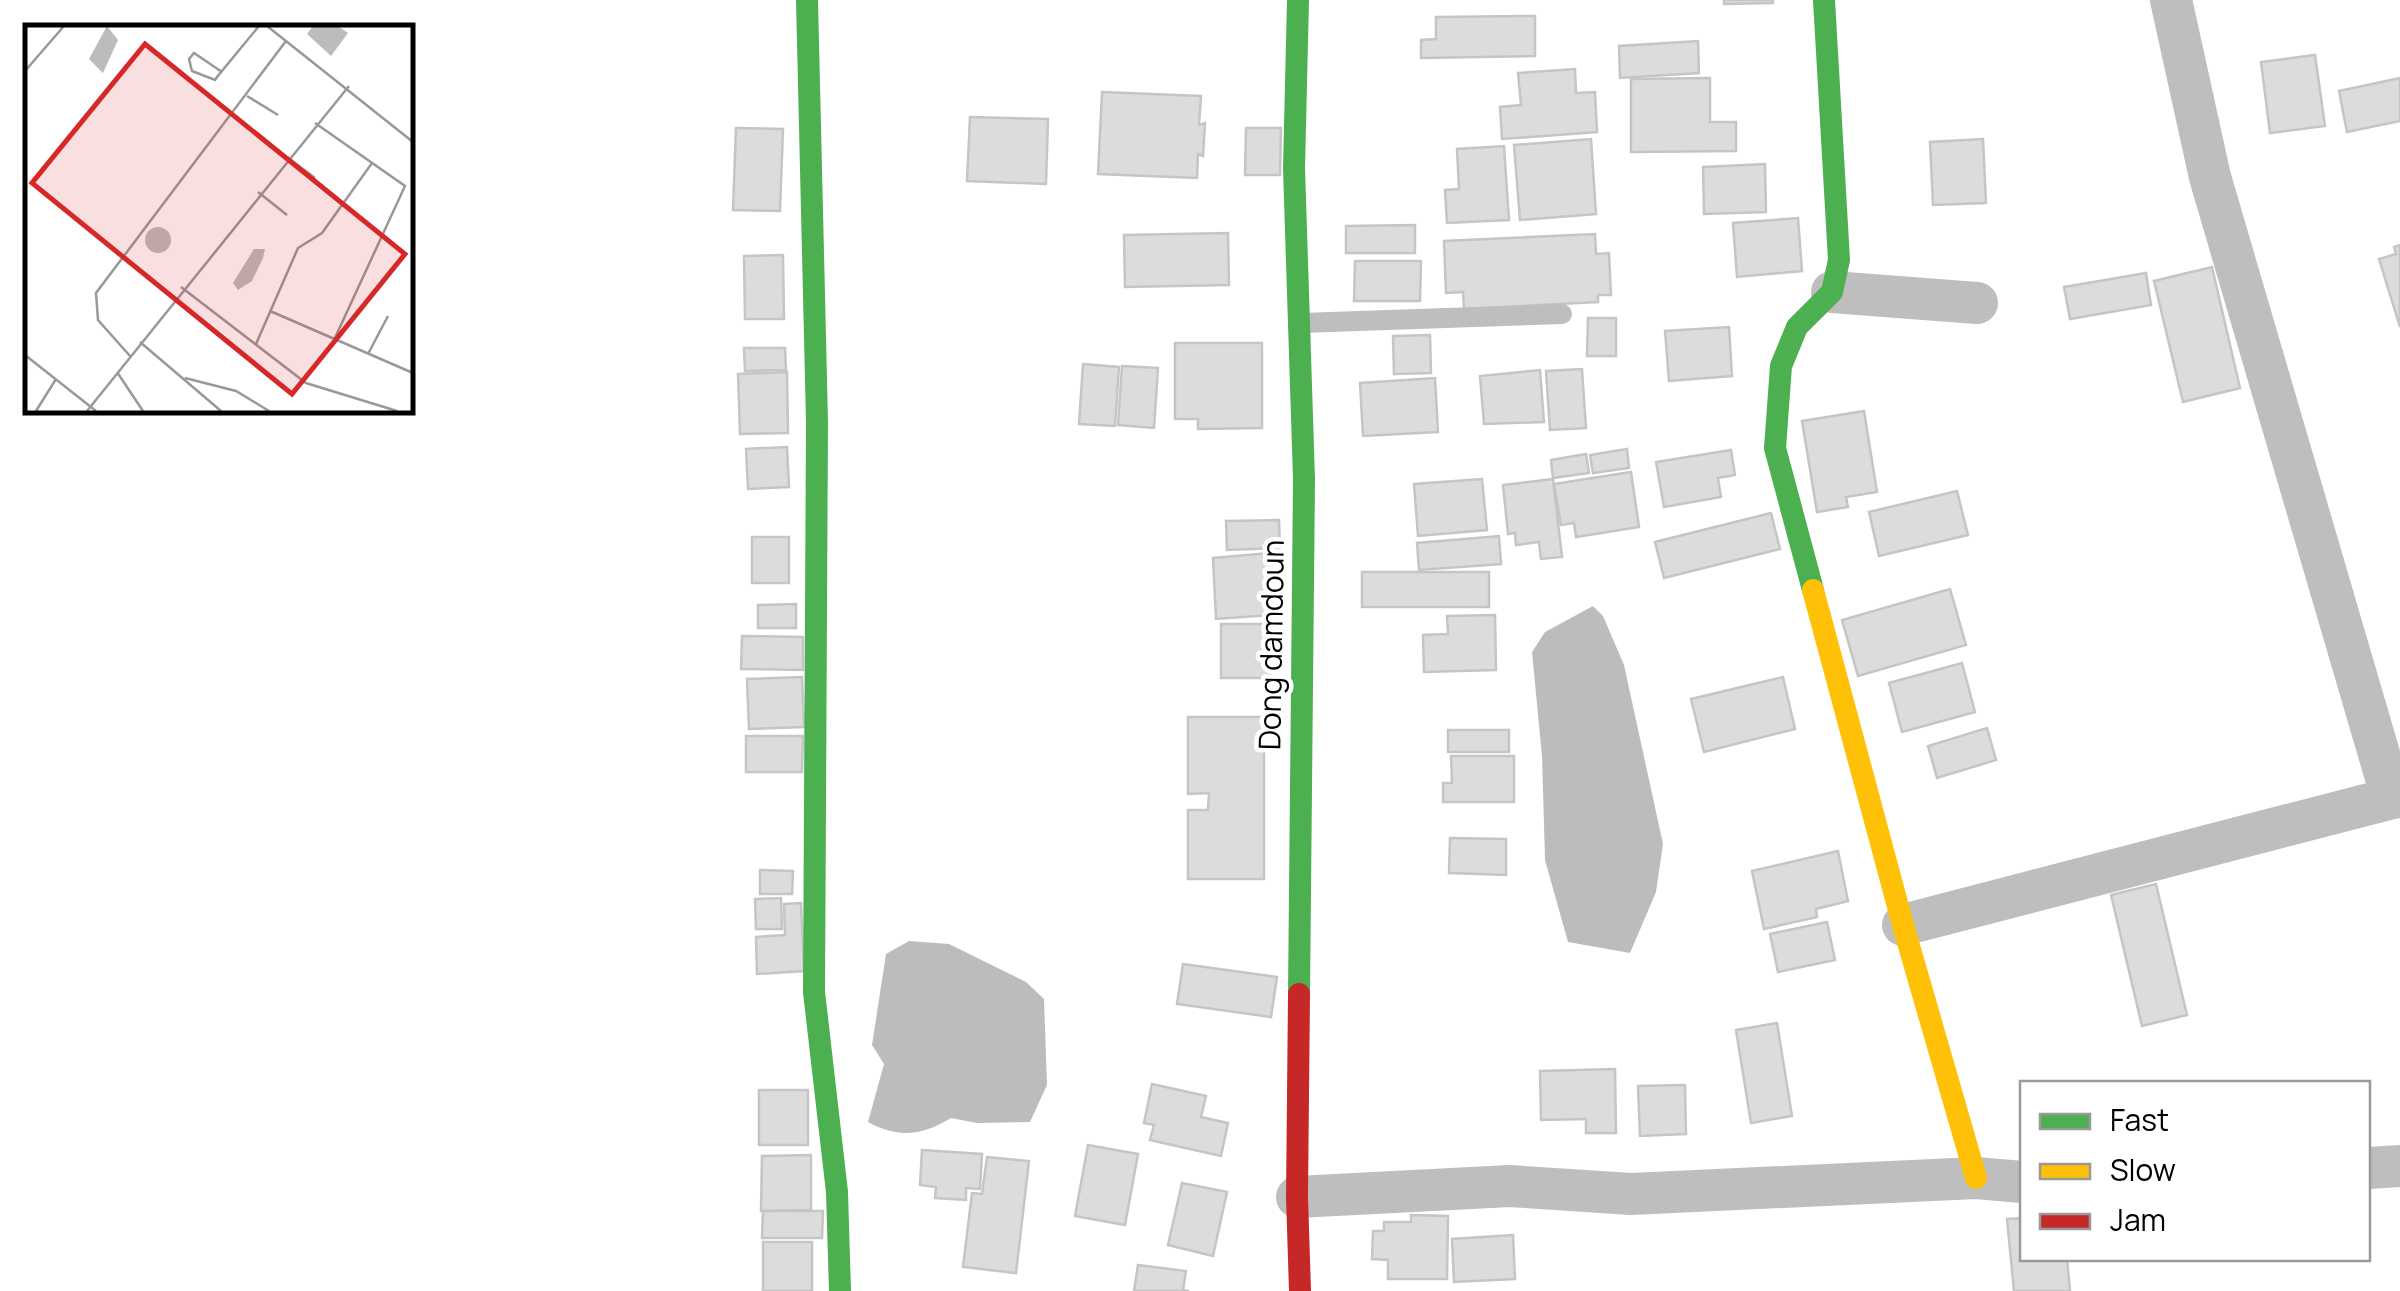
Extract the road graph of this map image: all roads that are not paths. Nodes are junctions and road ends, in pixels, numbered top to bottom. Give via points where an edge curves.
1 (808, 0) edge
2 (1298, 0) edge
3 (1824, 0) edge
4 (2172, 0) edge
5 (1832, 292) junction
6 (1977, 302) dead end
7 (1562, 314) dead end
8 (1299, 322) junction
9 (2396, 797) edge
10 (1903, 924) junction
11 (2400, 1166) edge
12 (2370, 1168) edge
13 (1976, 1178) junction
14 (2020, 1182) edge
15 (1297, 1197) junction
16 (840, 1291) edge
17 (1300, 1291) edge

1 - 16 street via 818,422 814,992 837,1192
2 - 8 street, Dong damdoun
3 - 5 street via 1839,260
4 - 9 street via 2210,177
5 - 6 street
5 - 10 street via 1797,327 1781,366 1776,448
7 - 8 lane
8 - 15 street, Dong damdoun via 1304,479
9 - 10 street
10 - 13 street
11 - 12 street
13 - 14 street
13 - 15 street via 1631,1194 1510,1186
15 - 17 street, Dong damdoun

